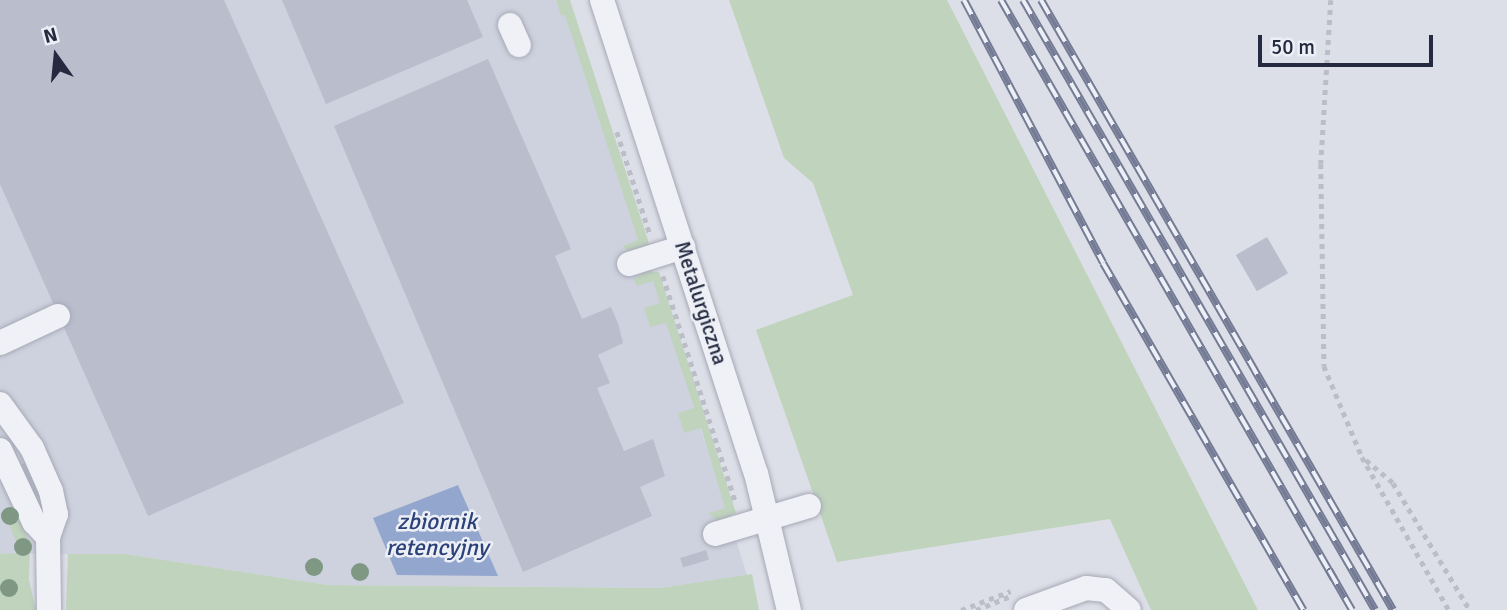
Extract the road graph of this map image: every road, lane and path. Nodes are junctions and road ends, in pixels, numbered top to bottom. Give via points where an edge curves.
1 (602, 0) edge
2 (1331, 0) edge
3 (616, 128) dead end
4 (683, 247) junction
5 (657, 256) junction
6 (629, 264) dead end
7 (58, 316) dead end
8 (0, 343) edge
9 (0, 404) edge
10 (0, 450) edge
11 (1362, 457) junction
12 (809, 506) dead end
13 (769, 518) junction
14 (743, 525) junction
15 (715, 534) dead end
16 (48, 537) junction
17 (50, 610) edge
18 (789, 610) edge
19 (1026, 610) edge
20 (1129, 610) edge
21 (1449, 610) edge
22 (1470, 610) edge

1 - 4 street, Metalurgiczna
2 - 11 path via 1321,164 1321,331 1324,366
3 - 5 path
4 - 5 street
4 - 13 street, Metalurgiczna
5 - 6 street
5 - 14 path
7 - 8 street
9 - 16 street via 32,448 51,491 56,514
10 - 16 street via 34,522
11 - 21 path
11 - 22 path via 1393,483
12 - 13 street
13 - 14 street
13 - 18 street, Metalurgiczna
14 - 15 street
16 - 17 street
19 - 20 street via 1086,588 1107,590

